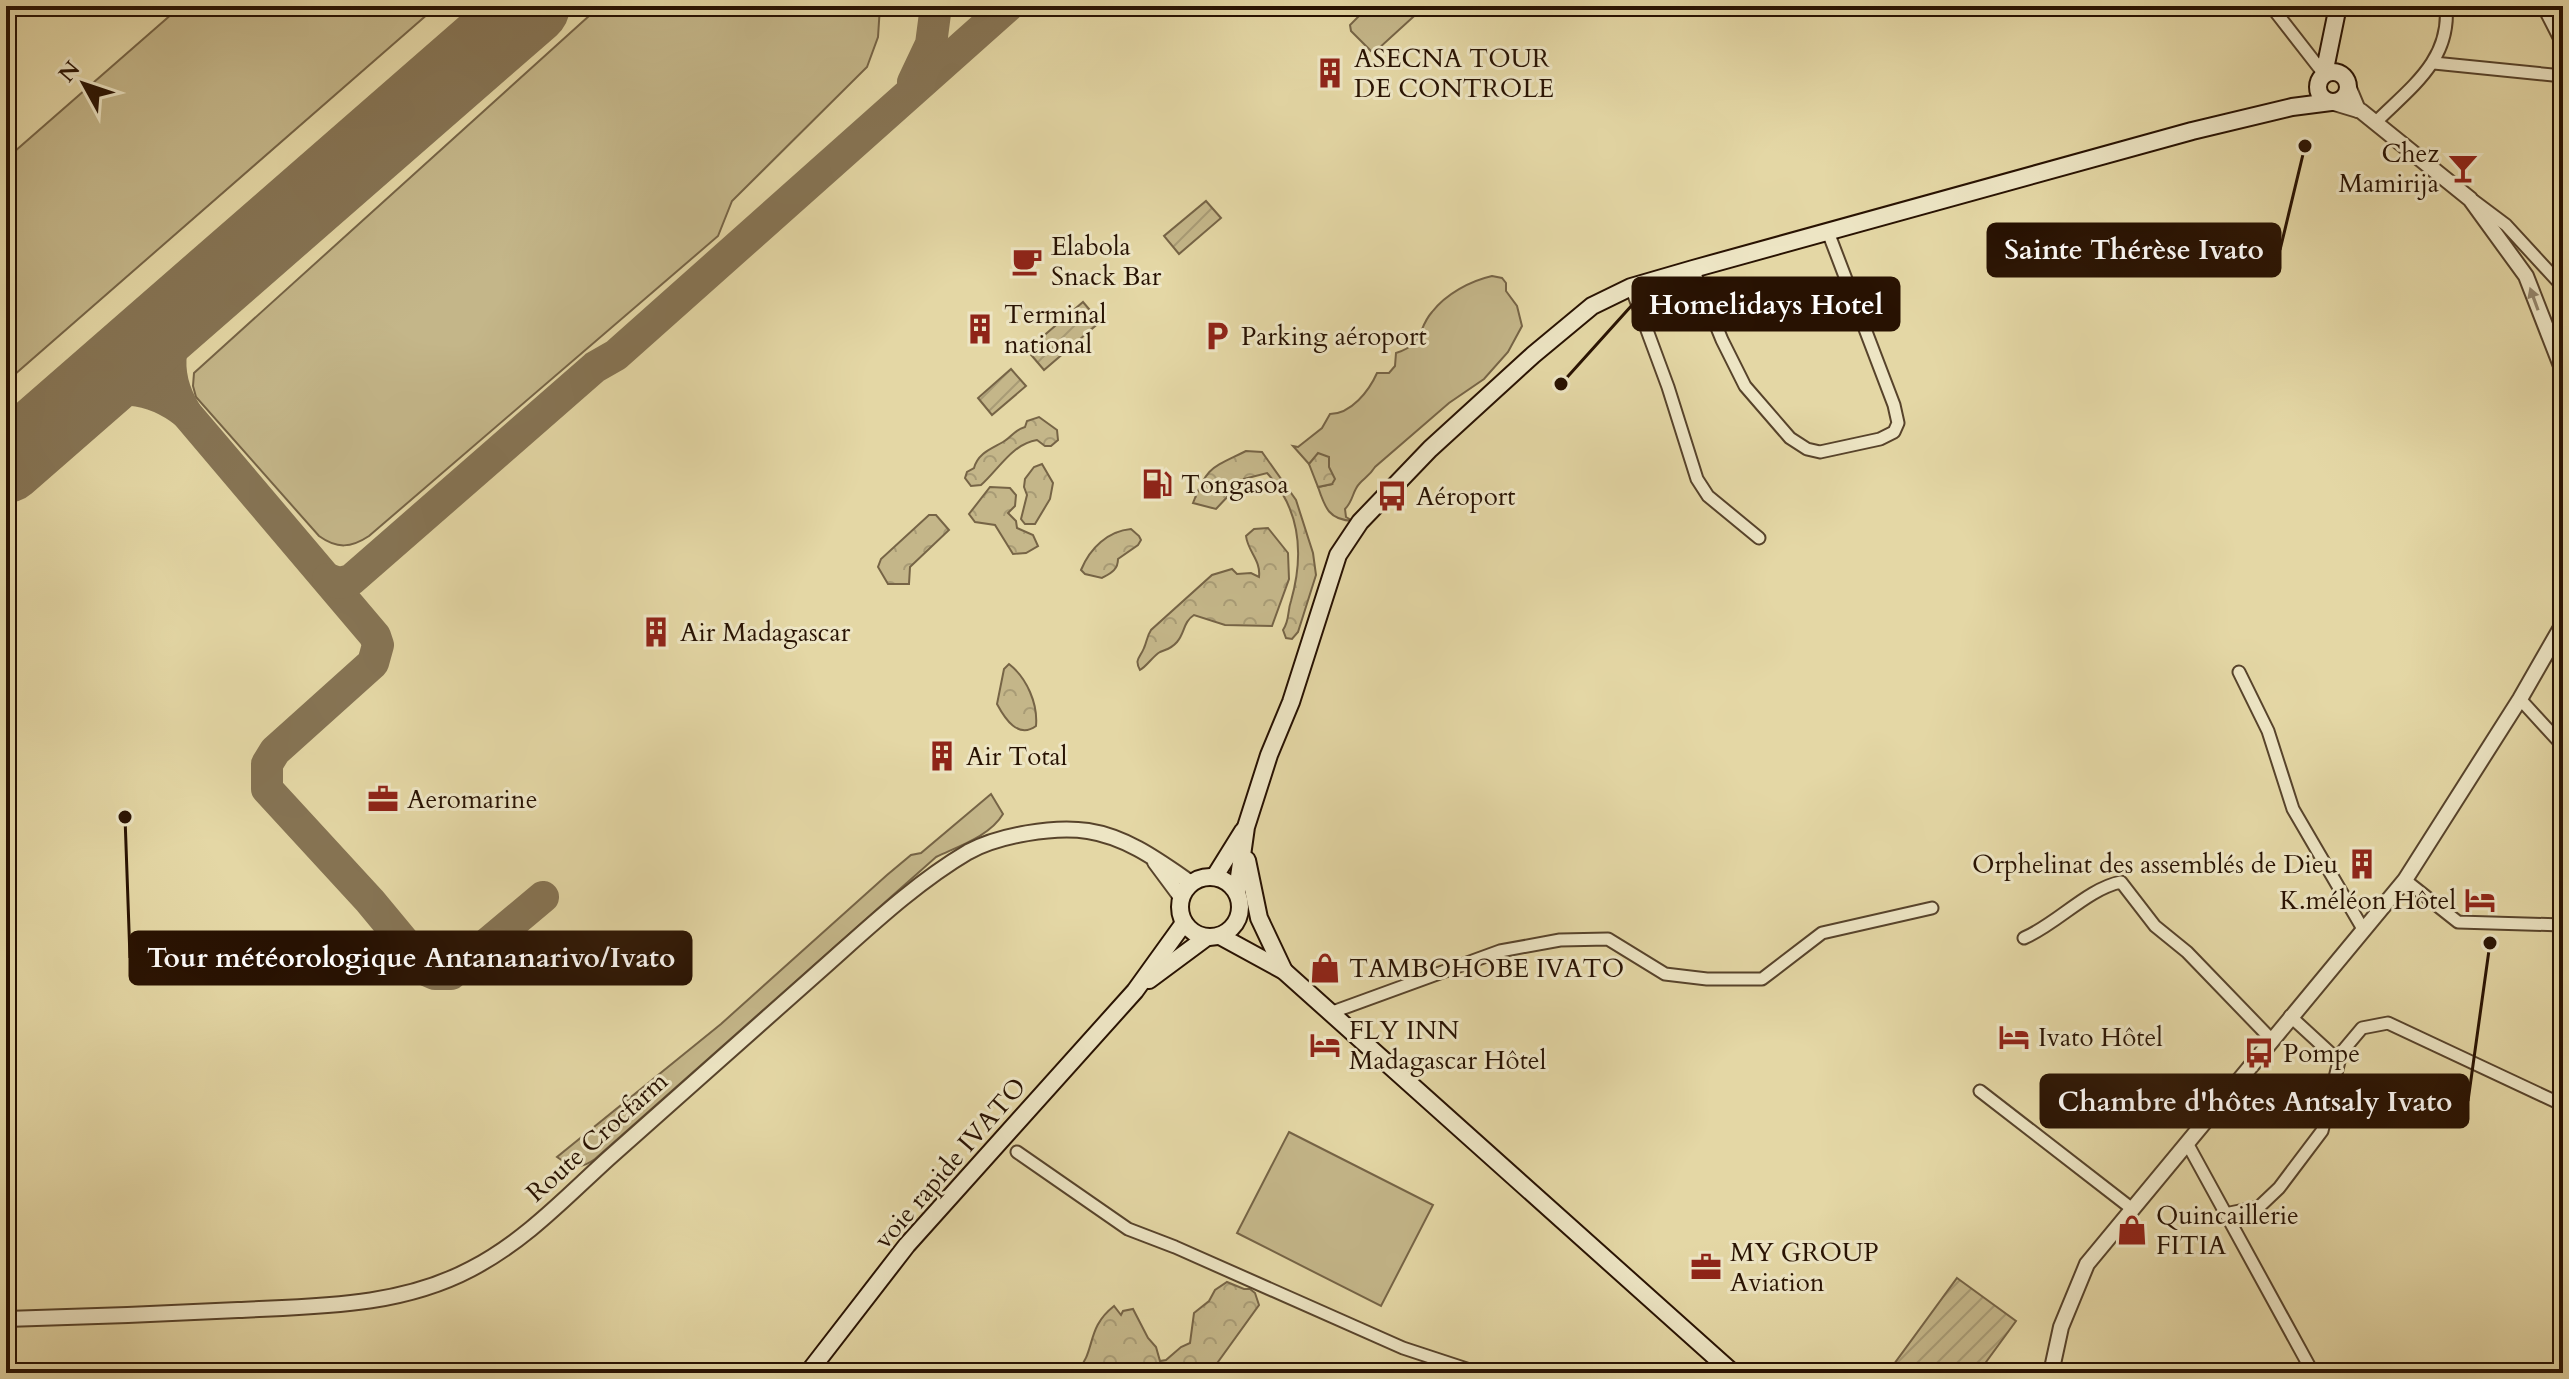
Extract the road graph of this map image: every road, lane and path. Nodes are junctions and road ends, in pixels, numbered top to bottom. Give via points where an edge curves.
1 (2271, 6) edge
2 (2338, 6) edge
3 (2446, 6) edge
4 (2543, 6) edge
5 (2335, 28) junction
6 (2563, 45) edge
7 (2434, 63) junction
8 (2563, 76) edge
9 (2321, 80) junction
10 (2346, 81) junction
11 (2331, 102) junction
12 (2292, 107) junction
13 (2358, 110) junction
14 (2376, 122) junction
15 (2470, 199) junction
16 (1828, 232) junction
17 (1693, 269) junction
18 (1631, 287) junction
19 (2563, 287) edge
20 (2563, 371) edge
21 (1759, 538) dead end
22 (2563, 624) edge
23 (2239, 672) dead end
24 (2520, 699) junction
25 (2563, 746) edge
26 (1246, 827) junction
27 (1215, 876) junction
28 (2405, 880) junction
29 (1186, 890) junction
30 (1239, 898) junction
31 (1932, 908) dead end
32 (1184, 923) junction
33 (2563, 925) edge
34 (2363, 929) junction
35 (1213, 937) junction
36 (2024, 938) dead end
37 (1284, 971) junction
38 (1135, 991) junction
39 (1330, 1013) junction
40 (2290, 1016) junction
41 (2271, 1039) junction
42 (2339, 1061) junction
43 (1980, 1091) dead end
44 (2563, 1105) edge
45 (2187, 1143) junction
46 (1017, 1152) dead end
47 (2131, 1208) junction
48 (2225, 1214) junction
49 (6, 1319) edge
50 (808, 1373) edge
51 (1479, 1373) edge
52 (1733, 1373) edge
53 (2051, 1373) edge
54 (2313, 1373) edge

1 - 9 street
2 - 5 main road
3 - 7 street via 2444,43
4 - 6 street
5 - 9 main road
5 - 10 main road
7 - 8 street
7 - 14 street
9 - 10 main road via 2330,71
9 - 11 main road via 2321,96
9 - 12 main road
10 - 11 main road via 2343,98
10 - 13 street
11 - 12 main road
11 - 13 street
12 - 16 main road
13 - 14 street
14 - 15 street
15 - 19 street via 2506,225
20 -> 15 street via 2526,276
16 - 17 main road
16 - 17 street via 1894,405 1898,423 1894,432 1880,439 1820,452 1790,438 1745,386
17 - 18 main road
18 - 21 street via 1697,479 1708,496
18 - 26 main road via 1570,323 1430,449 1360,522 1338,555
22 - 24 street
23 - 34 street via 2268,731 2293,809
24 - 25 street
24 - 28 street
26 - 27 main road
26 - 30 main road
26 - 37 main road via 1259,918
27 - 29 main road via 1201,878
27 - 30 main road via 1228,882
28 - 33 street via 2458,922
28 - 34 street
29 - 32 main road via 1180,911
29 - 49 street, Route Crocfarm via 1148,853 1085,830 1019,835 971,851 877,921 552,1212 507,1247 433,1287 348,1304
30 - 35 main road via 1239,917 1232,929
30 - 37 main road
31 - 39 street via 1822,933 1762,979 1665,974 1608,939 1560,940 1500,951
32 - 35 main road via 1194,933
32 - 38 main road
34 - 40 street
35 - 37 main road
35 - 38 main road
36 - 41 street via 2104,886 2121,882 2155,926
37 - 39 main road
38 - 50 main road, voie rapide IVATO via 918,1233
39 - 52 main road
40 - 41 street
40 - 42 street
41 - 45 street
42 - 44 street via 2362,1028 2388,1023
42 - 48 street via 2322,1131 2259,1207
43 - 47 street
45 - 47 street
45 - 48 street
46 - 51 street via 1128,1229 1403,1348
47 - 53 street via 2079,1279
48 - 54 street

